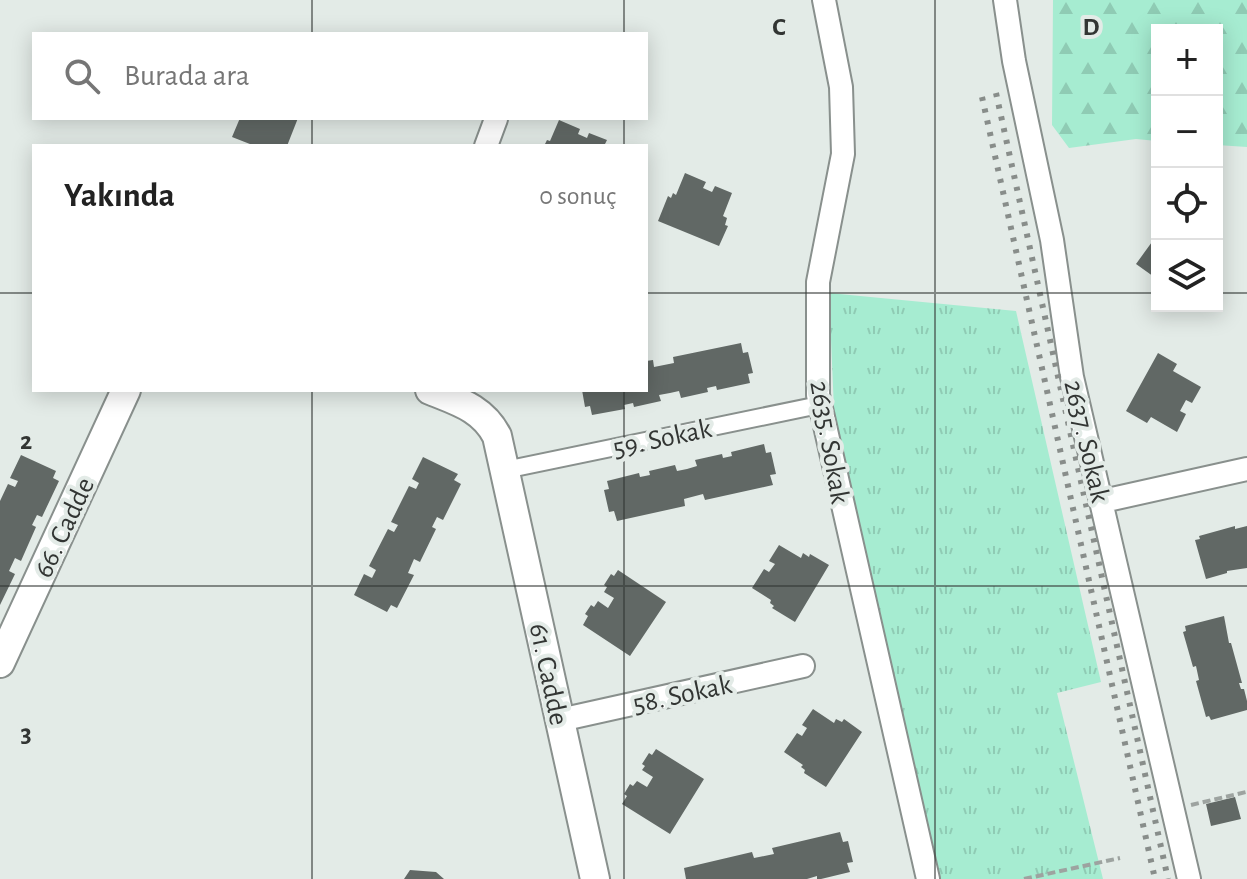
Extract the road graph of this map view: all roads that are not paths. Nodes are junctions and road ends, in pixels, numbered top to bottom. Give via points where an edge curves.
1 (824, 0) edge
2 (1005, 0) edge
3 (496, 120) edge
4 (487, 144) edge
5 (125, 392) edge
6 (435, 392) edge
7 (819, 405) junction
8 (1247, 469) edge
9 (505, 470) junction
10 (1103, 501) junction
11 (0, 663) edge
12 (803, 666) dead end
13 (560, 720) junction
14 (595, 879) edge
15 (928, 879) edge
16 (1189, 879) edge

1 - 7 street, 2635. Sokak via 841,87 843,154 818,282
2 - 10 street, 2637. Sokak via 1052,240 1072,377
3 - 4 street
5 - 11 street, 66. Cadde
6 - 9 street via 483,416 497,436
7 - 9 street, 59. Sokak
7 - 15 street, 2635. Sokak
8 - 10 street
9 - 13 street, 61. Cadde
10 - 16 street, 2637. Sokak
12 - 13 street, 58. Sokak
13 - 14 street, 61. Cadde

